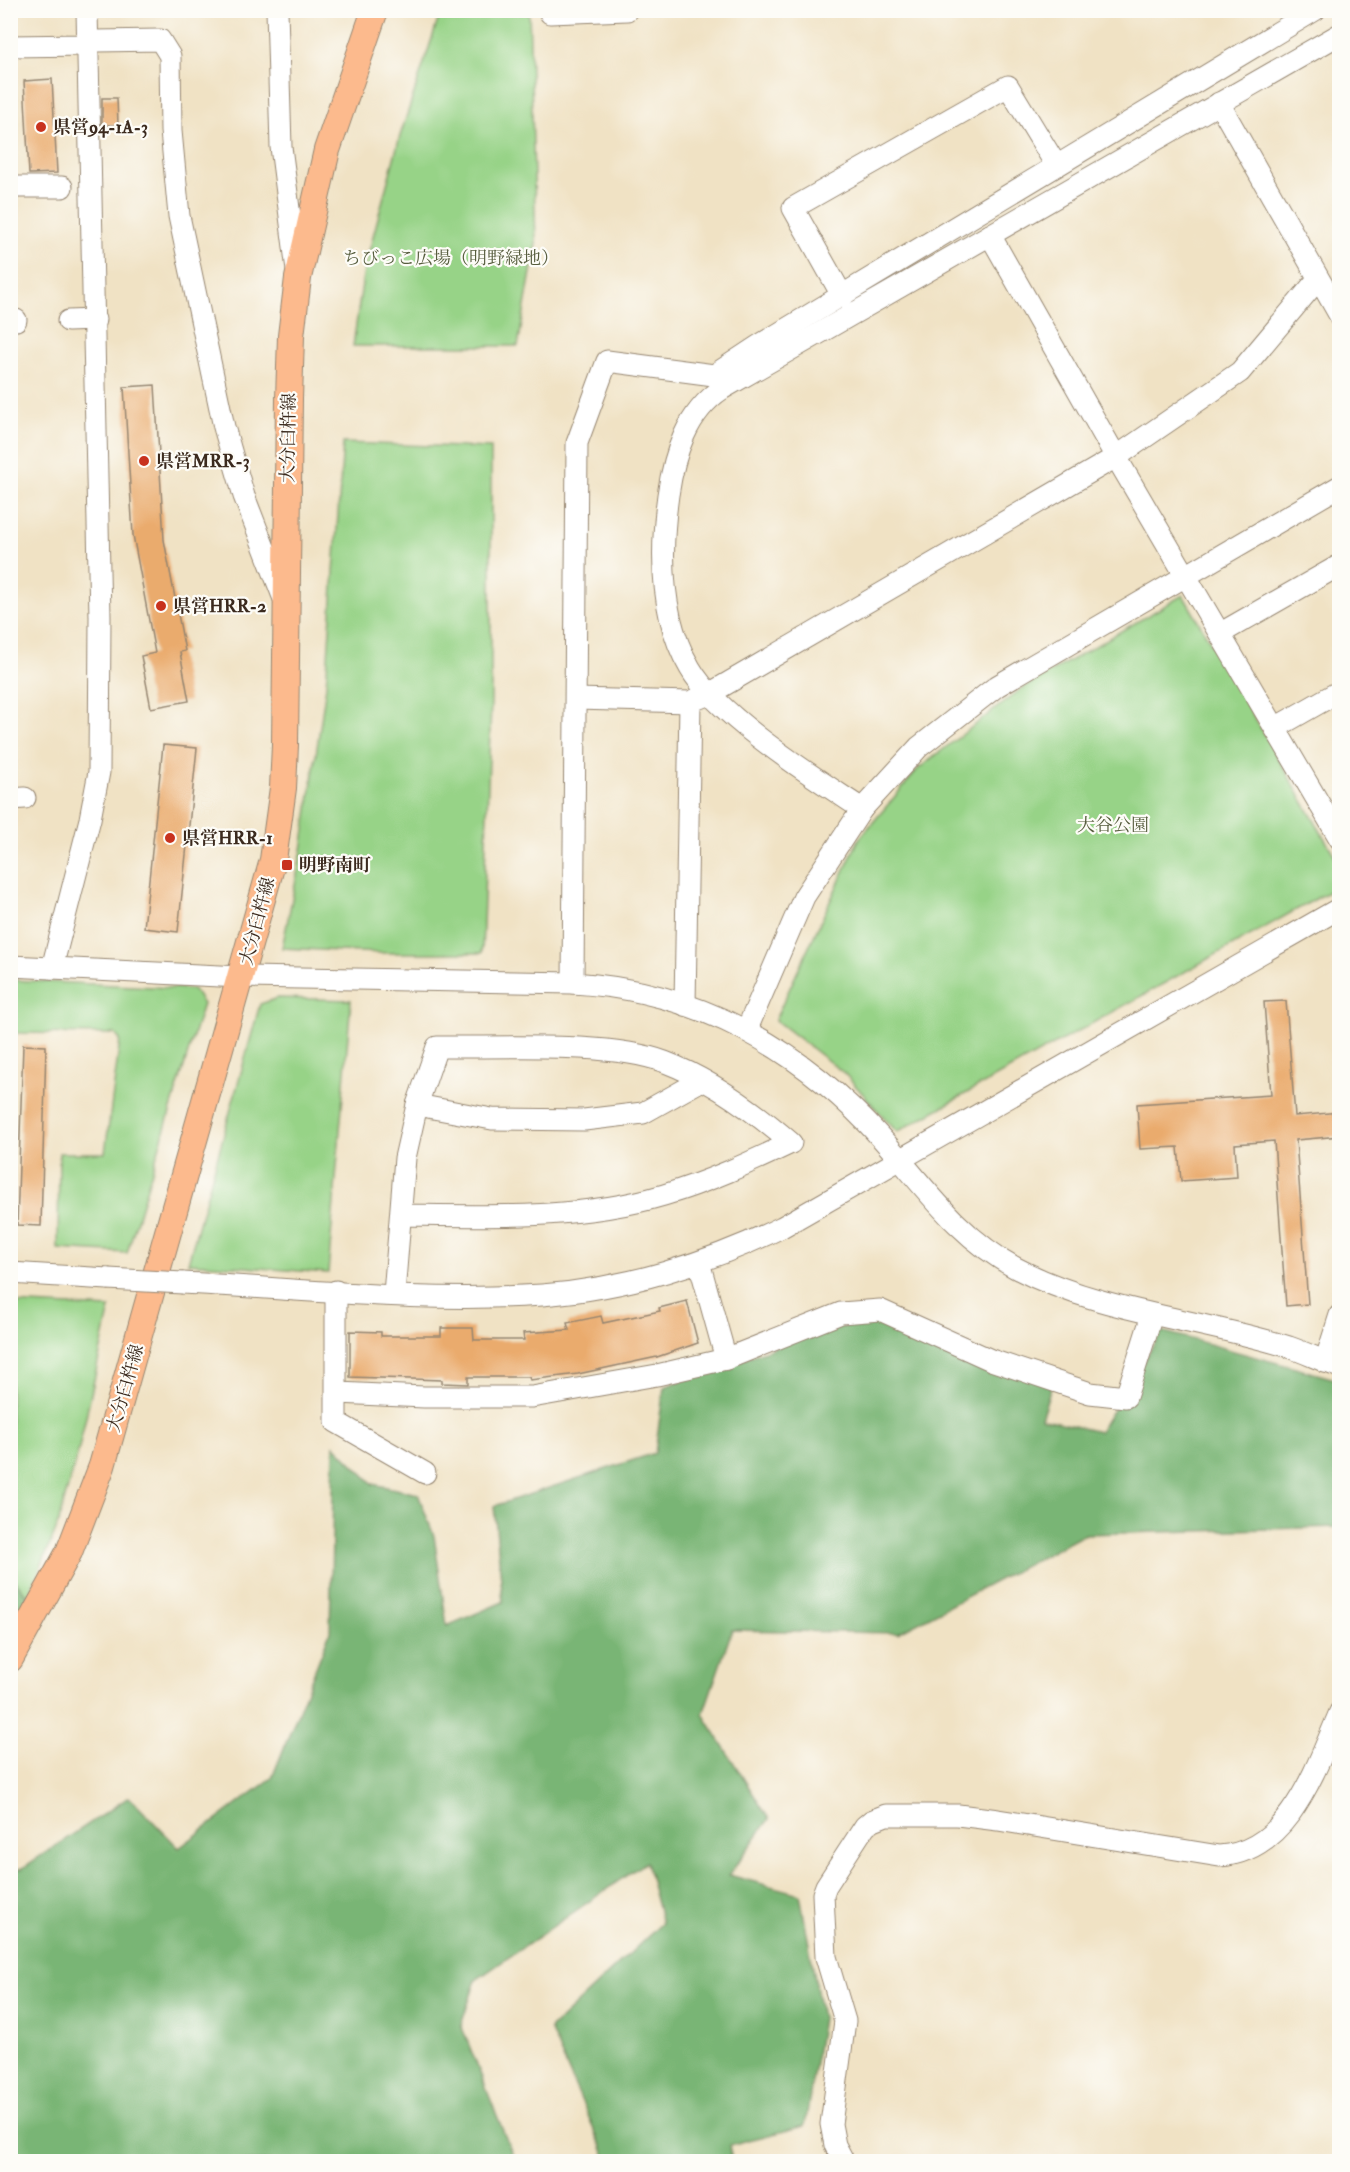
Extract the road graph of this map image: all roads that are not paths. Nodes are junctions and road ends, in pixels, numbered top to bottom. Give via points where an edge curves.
1 (87, 10) edge
2 (276, 10) edge
3 (375, 10) edge
4 (549, 10) edge
5 (627, 10) edge
6 (1315, 10) edge
7 (1340, 34) edge
8 (86, 45) junction
9 (10, 46) edge
10 (1219, 103) junction
11 (1056, 165) junction
12 (10, 187) edge
13 (62, 187) dead end
14 (990, 235) junction
15 (298, 278) junction
16 (1318, 279) junction
17 (843, 297) junction
18 (1338, 310) edge
19 (94, 320) junction
20 (68, 321) dead end
21 (718, 382) junction
22 (1116, 457) junction
23 (1340, 486) edge
24 (1340, 565) edge
25 (1187, 575) junction
26 (286, 610) junction
27 (1221, 633) junction
28 (1340, 691) edge
29 (699, 698) junction
30 (576, 699) junction
31 (1275, 729) junction
32 (862, 809) junction
33 (1337, 828) edge
34 (1340, 908) edge
35 (10, 966) edge
36 (52, 968) junction
37 (241, 977) junction
38 (573, 983) junction
39 (685, 1005) junction
40 (747, 1029) junction
41 (702, 1080) junction
42 (417, 1105) junction
43 (900, 1159) junction
44 (401, 1215) junction
45 (699, 1262) junction
46 (10, 1273) edge
47 (336, 1291) junction
48 (394, 1294) junction
49 (1152, 1315) junction
50 (1340, 1315) edge
51 (726, 1359) junction
52 (1332, 1364) edge
53 (338, 1393) junction
54 (425, 1473) dead end
55 (10, 1659) edge
56 (1340, 1712) edge
57 (844, 2162) edge

1 - 8 street
2 - 15 street via 281,147
3 - 15 main road, 大分臼杵線 via 327,150
4 - 5 street
6 - 11 street
7 - 10 street
8 - 9 street
8 - 19 street
8 - 26 street via 97,41 160,40 170,56 171,132 179,216 224,427 244,496 282,588
10 - 14 street
10 - 16 street
11 - 17 street
11 - 17 street via 1008,86 794,208
12 - 13 street
14 - 21 street
14 - 22 street
15 - 26 main road, 大分臼杵線 via 289,388
16 - 18 street
16 - 22 street via 1240,372
17 - 21 street via 758,346
19 - 20 street
19 - 36 street via 99,772
21 - 29 street via 676,453 663,530 667,603
21 - 30 street via 607,361 577,443
22 - 25 street
22 - 29 street
23 - 25 street
24 - 27 street
25 - 27 street
25 - 32 street via 1034,663 973,703 919,747
26 - 37 main road, 大分臼杵線 via 285,745 279,826 266,891
27 - 31 street
28 - 31 street
29 - 30 street
29 - 32 street
29 - 39 street
30 - 38 street
31 - 33 street
32 - 40 street via 804,897
34 - 43 street
35 - 36 street
36 - 37 street
37 - 38 street
37 - 55 main road, 大分臼杵線 via 102,1466 69,1552
38 - 39 street via 619,988
39 - 40 street
40 - 43 street via 838,1094
41 - 42 street via 643,1113 584,1120 492,1119
41 - 42 street via 662,1061 614,1052 437,1047
41 - 44 street via 753,1109 790,1143 706,1181 662,1196 600,1209 540,1215
42 - 44 street via 405,1158
43 - 45 street via 782,1227
43 - 49 street via 952,1222 992,1254 1044,1281
44 - 48 street
45 - 48 street via 543,1295
45 - 51 street
46 - 47 street, bridge
47 - 48 street
47 - 53 street
49 - 51 street via 1126,1397 1090,1393 991,1360 880,1310 841,1313
49 - 52 street via 1288,1347
50 - 52 street
51 - 53 street via 532,1397
53 - 54 street via 336,1422
56 - 57 street via 1311,1780 1293,1810 1275,1831 1235,1855 1219,1856 958,1815 886,1815 871,1821 823,1894 825,1951 844,2021 831,2124

